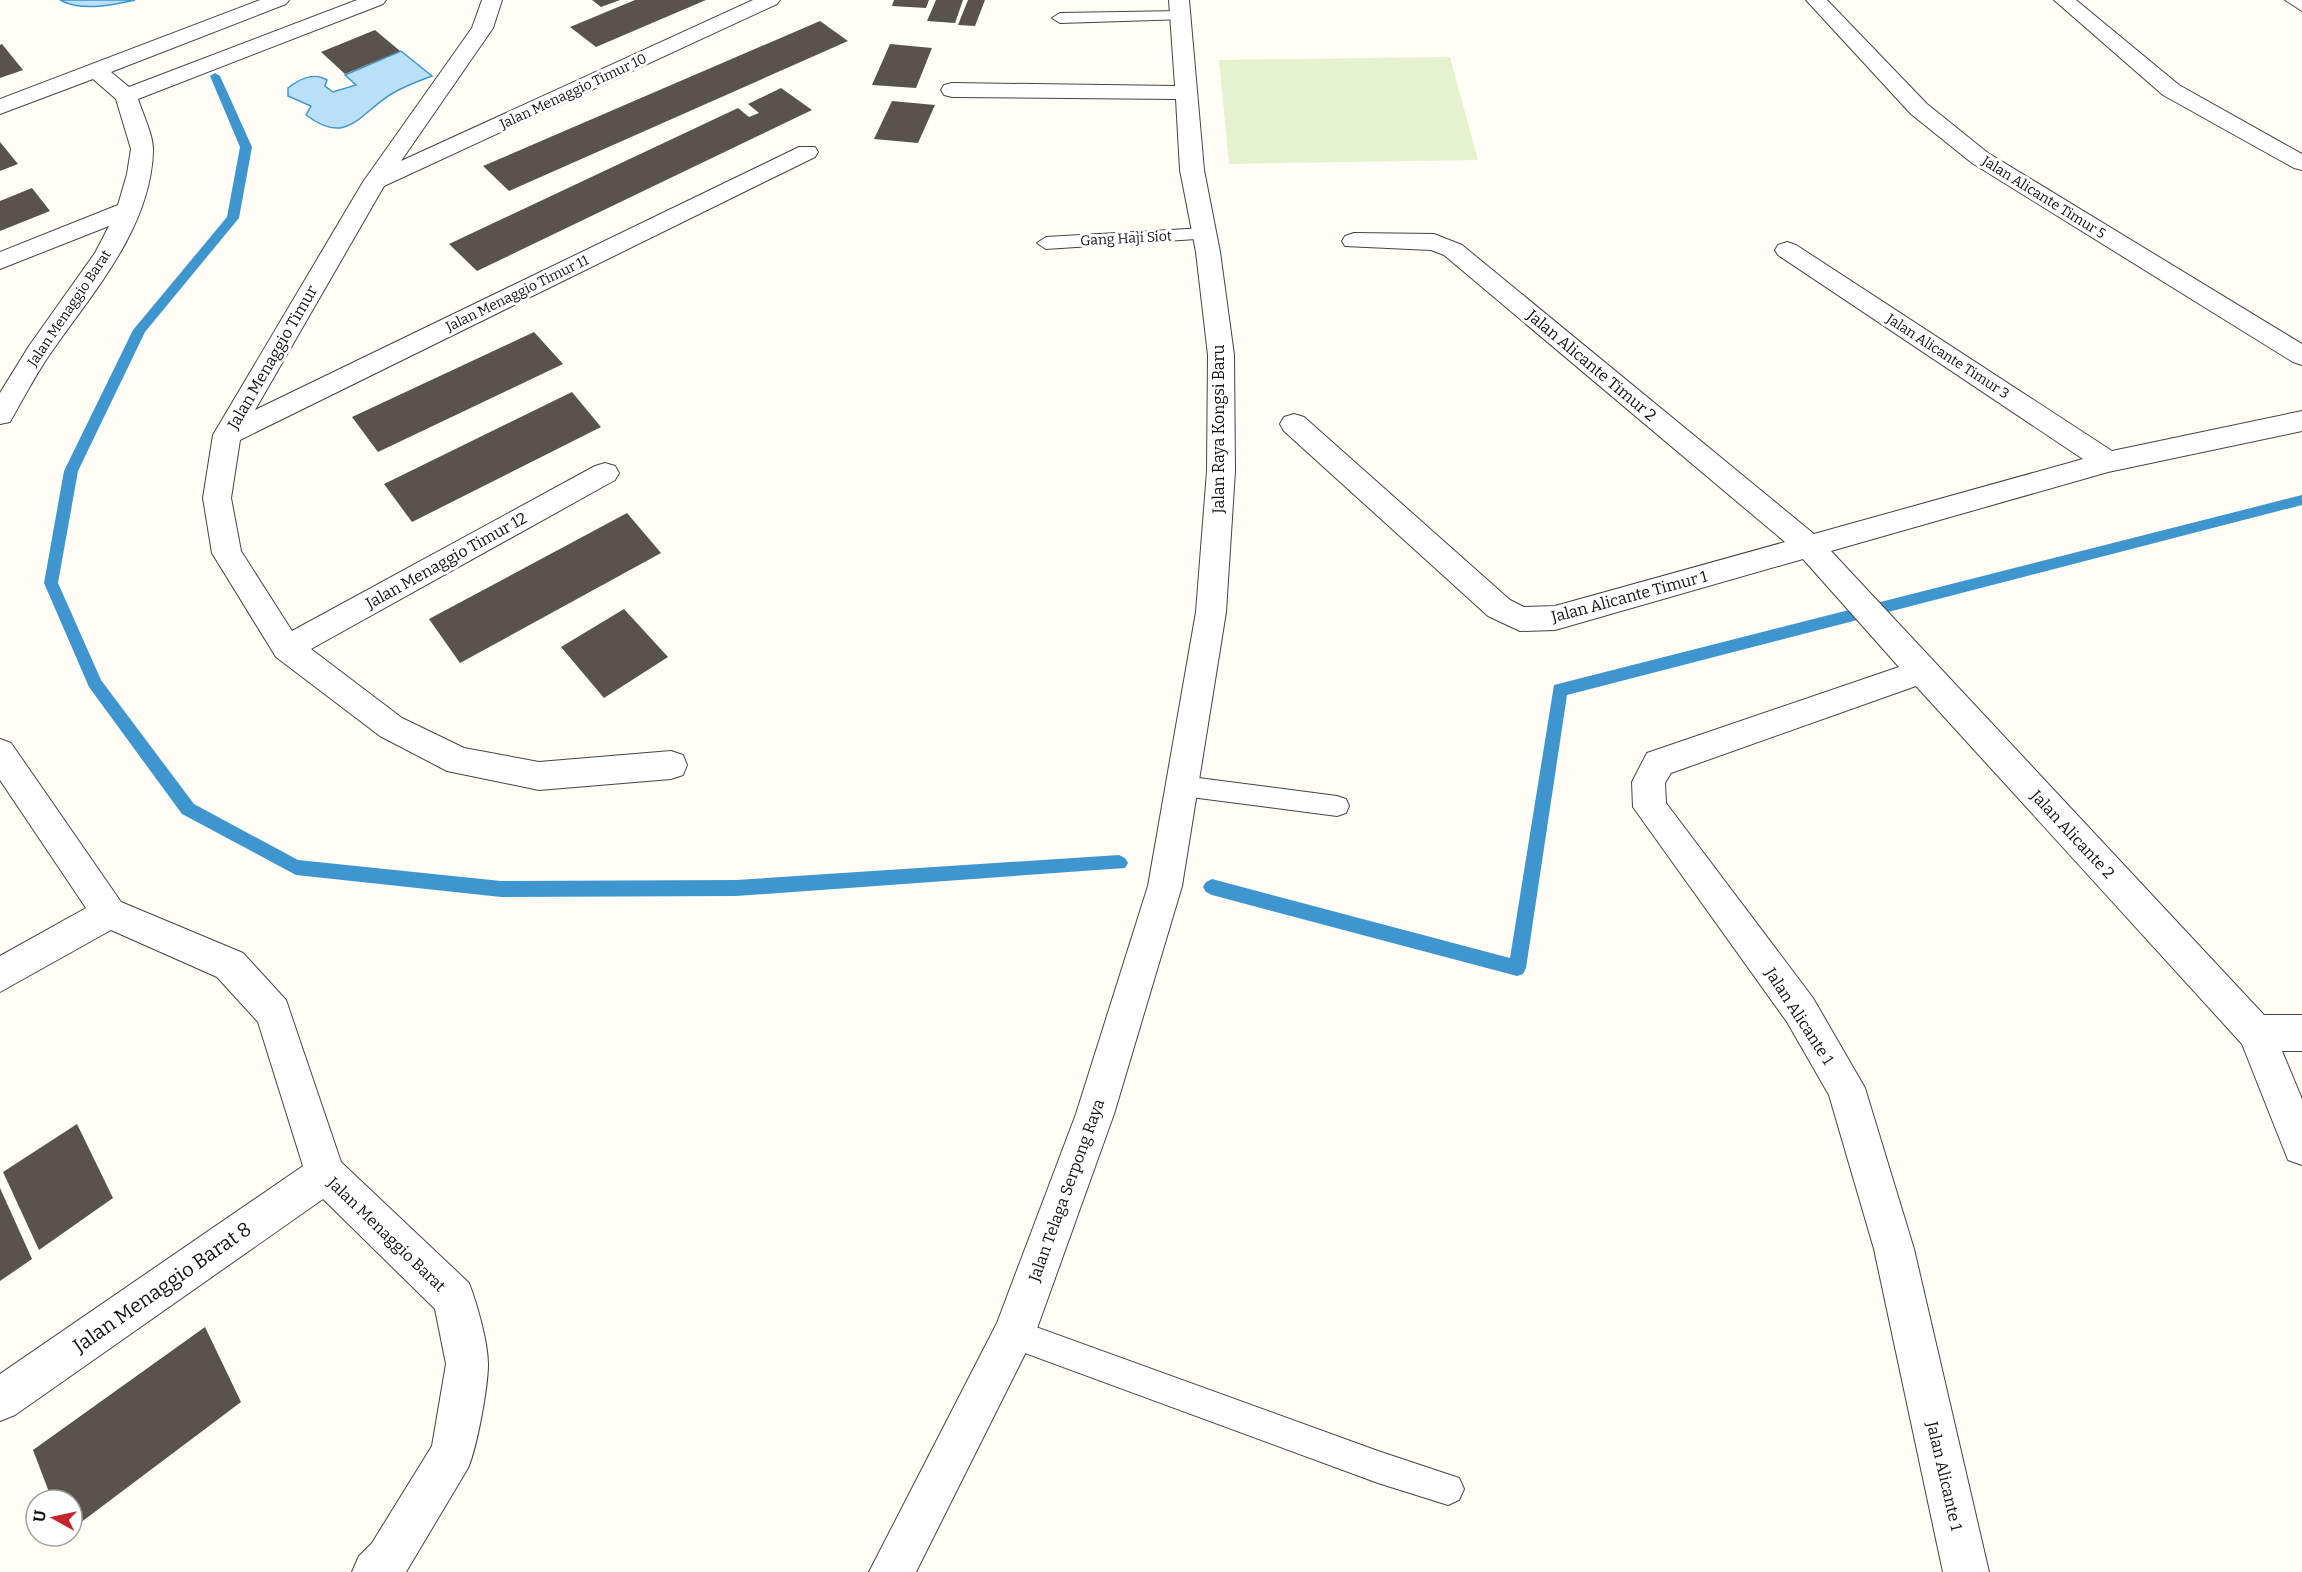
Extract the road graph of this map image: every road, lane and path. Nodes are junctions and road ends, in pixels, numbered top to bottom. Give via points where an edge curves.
1 (279, 0) edge
2 (291, 0) edge
3 (376, 0) edge
4 (492, 0) edge
5 (770, 0) edge
6 (1816, 0) edge
7 (2064, 0) edge
8 (2292, 0) edge
9 (2302, 6) edge
10 (1180, 8) edge
11 (1060, 18) dead end
12 (312, 23) junction
13 (98, 71) junction
14 (952, 90) dead end
15 (1186, 93) junction
16 (126, 96) junction
17 (0, 107) edge
18 (807, 152) dead end
19 (2302, 163) edge
20 (375, 182) junction
21 (129, 209) junction
22 (1205, 234) junction
23 (1354, 242) dead end
24 (1046, 243) dead end
25 (1787, 250) dead end
26 (0, 261) edge
27 (2302, 356) edge
28 (0, 415) edge
29 (2302, 421) edge
30 (1297, 426) dead end
31 (226, 435) junction
32 (2108, 462) junction
33 (605, 473) dead end
34 (1817, 556) junction
35 (287, 648) junction
36 (1915, 663) junction
37 (0, 753) edge
38 (671, 765) dead end
39 (1183, 786) junction
40 (1337, 806) dead end
41 (109, 913) junction
42 (0, 975) edge
43 (2256, 1033) junction
44 (2302, 1033) edge
45 (2302, 1146) edge
46 (325, 1174) junction
47 (1014, 1334) junction
48 (0, 1400) edge
49 (1448, 1489) dead end
50 (375, 1572) edge
51 (891, 1572) edge
52 (1966, 1572) edge

1 - 13 street
2 - 12 street
3 - 12 street
4 - 20 street, Jalan Menaggio Timur via 482,28
5 - 20 street, Jalan Menaggio Timur 10
6 - 27 street, Jalan Alicante Timur 5 via 1919,109 1980,158
7 - 19 street via 2171,90
8 - 9 lane
10 - 11 lane
10 - 15 street, Jalan Raya Kongsi Baru
12 - 16 street
13 - 16 street
13 - 17 street
14 - 15 street
15 - 22 street, Jalan Raya Kongsi Baru via 1192,170
16 - 21 street, Jalan Menaggio Barat via 142,149
18 - 31 street, Jalan Menaggio Timur 11
20 - 31 street, Jalan Menaggio Timur
21 - 26 street
21 - 28 street, Jalan Menaggio Barat via 107,255 38,352
22 - 24 lane, Gang Haji Siot
22 - 39 street, Jalan Raya Kongsi Baru via 1221,355 1221,471 1211,612
23 - 34 street, Jalan Alicante Timur 2 via 1434,242 1453,250
25 - 32 street, Jalan Alicante Timur 3
29 - 32 street, Jalan Alicante Timur 1
30 - 34 street, Jalan Alicante Timur 1 via 1499,608 1520,620 1555,618
31 - 35 street, Jalan Menaggio Timur via 217,498 227,552
32 - 34 street, Jalan Alicante Timur 1
33 - 35 street, Jalan Menaggio Timur 12
34 - 36 street, Jalan Alicante 2
35 - 38 street, Jalan Menaggio Timur via 390,727 459,761 539,776
36 - 43 street, Jalan Alicante 2
36 - 52 street, Jalan Alicante 1 via 1659,763 1648,782 1650,807 1800,1010 1846,1088 1894,1249
37 - 41 street
39 - 40 lane
39 - 47 street, Jalan Telaga Serpong Raya via 1165,886 1095,1114
41 - 42 street
41 - 46 street, Jalan Menaggio Barat via 230,966 273,1012
43 - 44 street
43 - 45 street, Jalan Alicante 2
46 - 48 street, Jalan Menaggio Barat 8
46 - 50 street, Jalan Menaggio Barat via 454,1298 467,1364 453,1453 388,1559
47 - 49 lane
47 - 51 street, Jalan Telaga Serpong Raya

